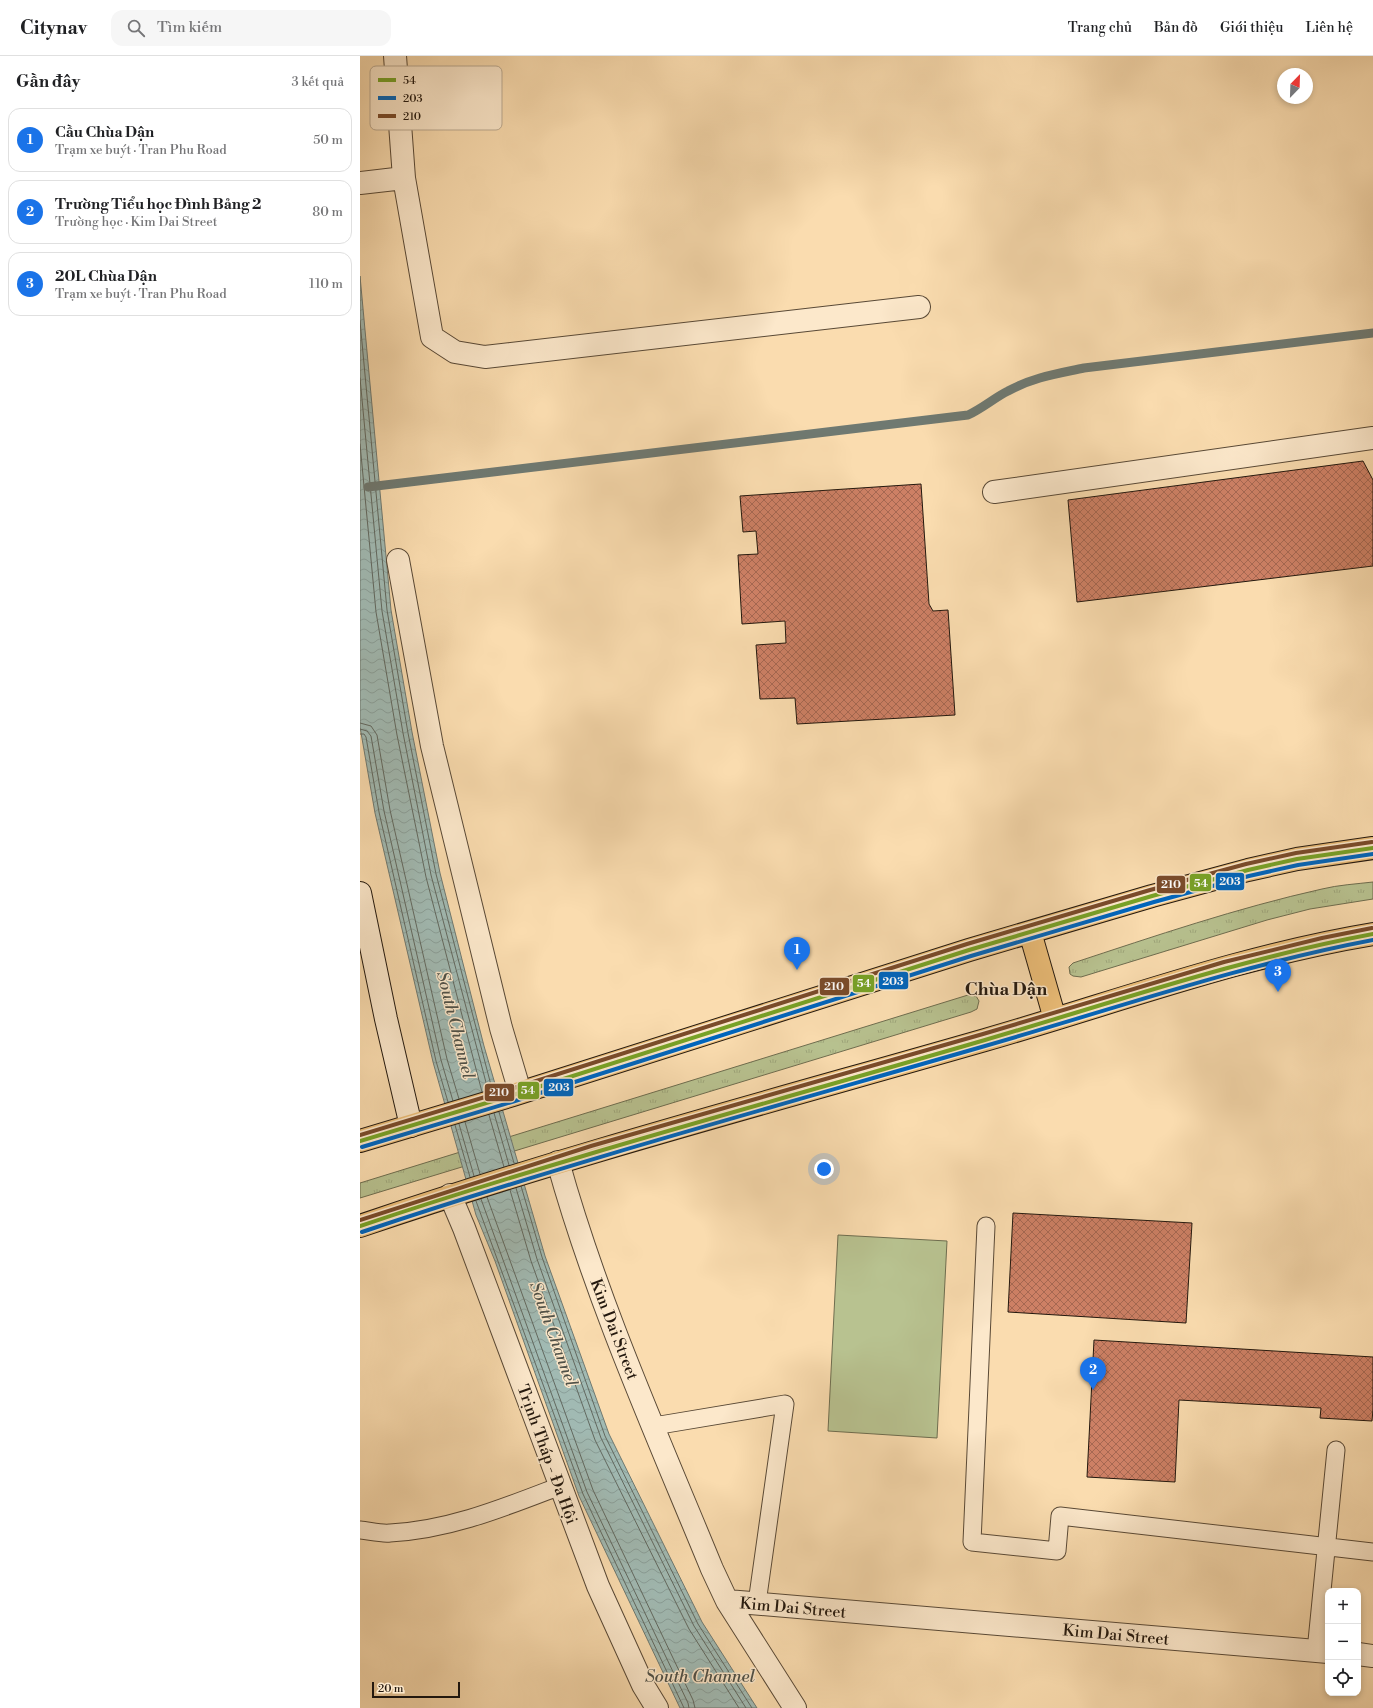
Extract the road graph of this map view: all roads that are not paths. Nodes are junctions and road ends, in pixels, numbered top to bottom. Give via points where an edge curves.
1 (395, 56) edge
2 (396, 66) edge
3 (400, 130) edge
4 (404, 178) junction
5 (360, 183) edge
6 (919, 307) dead end
7 (1373, 438) edge
8 (994, 492) dead end
9 (398, 560) dead end
10 (1373, 848) edge
11 (360, 893) edge
12 (1030, 932) junction
13 (1373, 934) edge
14 (1055, 1019) junction
15 (517, 1093) junction
16 (411, 1126) junction
17 (360, 1141) edge
18 (549, 1165) junction
19 (458, 1193) junction
20 (360, 1226) edge
21 (986, 1226) dead end
22 (654, 1426) junction
23 (1336, 1450) dead end
24 (560, 1486) junction
25 (360, 1530) edge
26 (1326, 1547) junction
27 (1373, 1552) edge
28 (727, 1601) junction
29 (757, 1604) junction
30 (1322, 1651) edge
31 (1361, 1654) edge
32 (1373, 1656) edge
33 (657, 1708) edge
34 (795, 1708) edge

1 - 2 street
3 - 4 street
4 - 5 street
4 - 6 street via 432,337 455,352 485,358
7 - 8 street
9 - 15 street via 432,746
10 - 12 main road via 1297,859 1248,870
11 - 16 street
12 - 14 main road
12 - 15 main road
13 - 14 main road via 1268,955
14 - 18 main road
15 - 16 main road
16 - 17 main road
18 - 19 main road
18 - 22 street, Kim Dai Street via 572,1213 607,1312
19 - 20 main road
19 - 24 street, Trịnh Tháp - Đa Hội via 464,1228
21 - 26 lane via 972,1542 1057,1551 1060,1516
22 - 28 street, Kim Dai Street
22 - 29 lane via 785,1404
23 - 26 lane
24 - 25 lane via 495,1511 434,1528 389,1534
24 - 33 street, Trịnh Tháp - Đa Hội via 598,1586 643,1685
26 - 27 lane
26 - 30 lane
28 - 29 street, Kim Dai Street
28 - 34 street
29 - 30 street, Kim Dai Street
31 - 32 street

